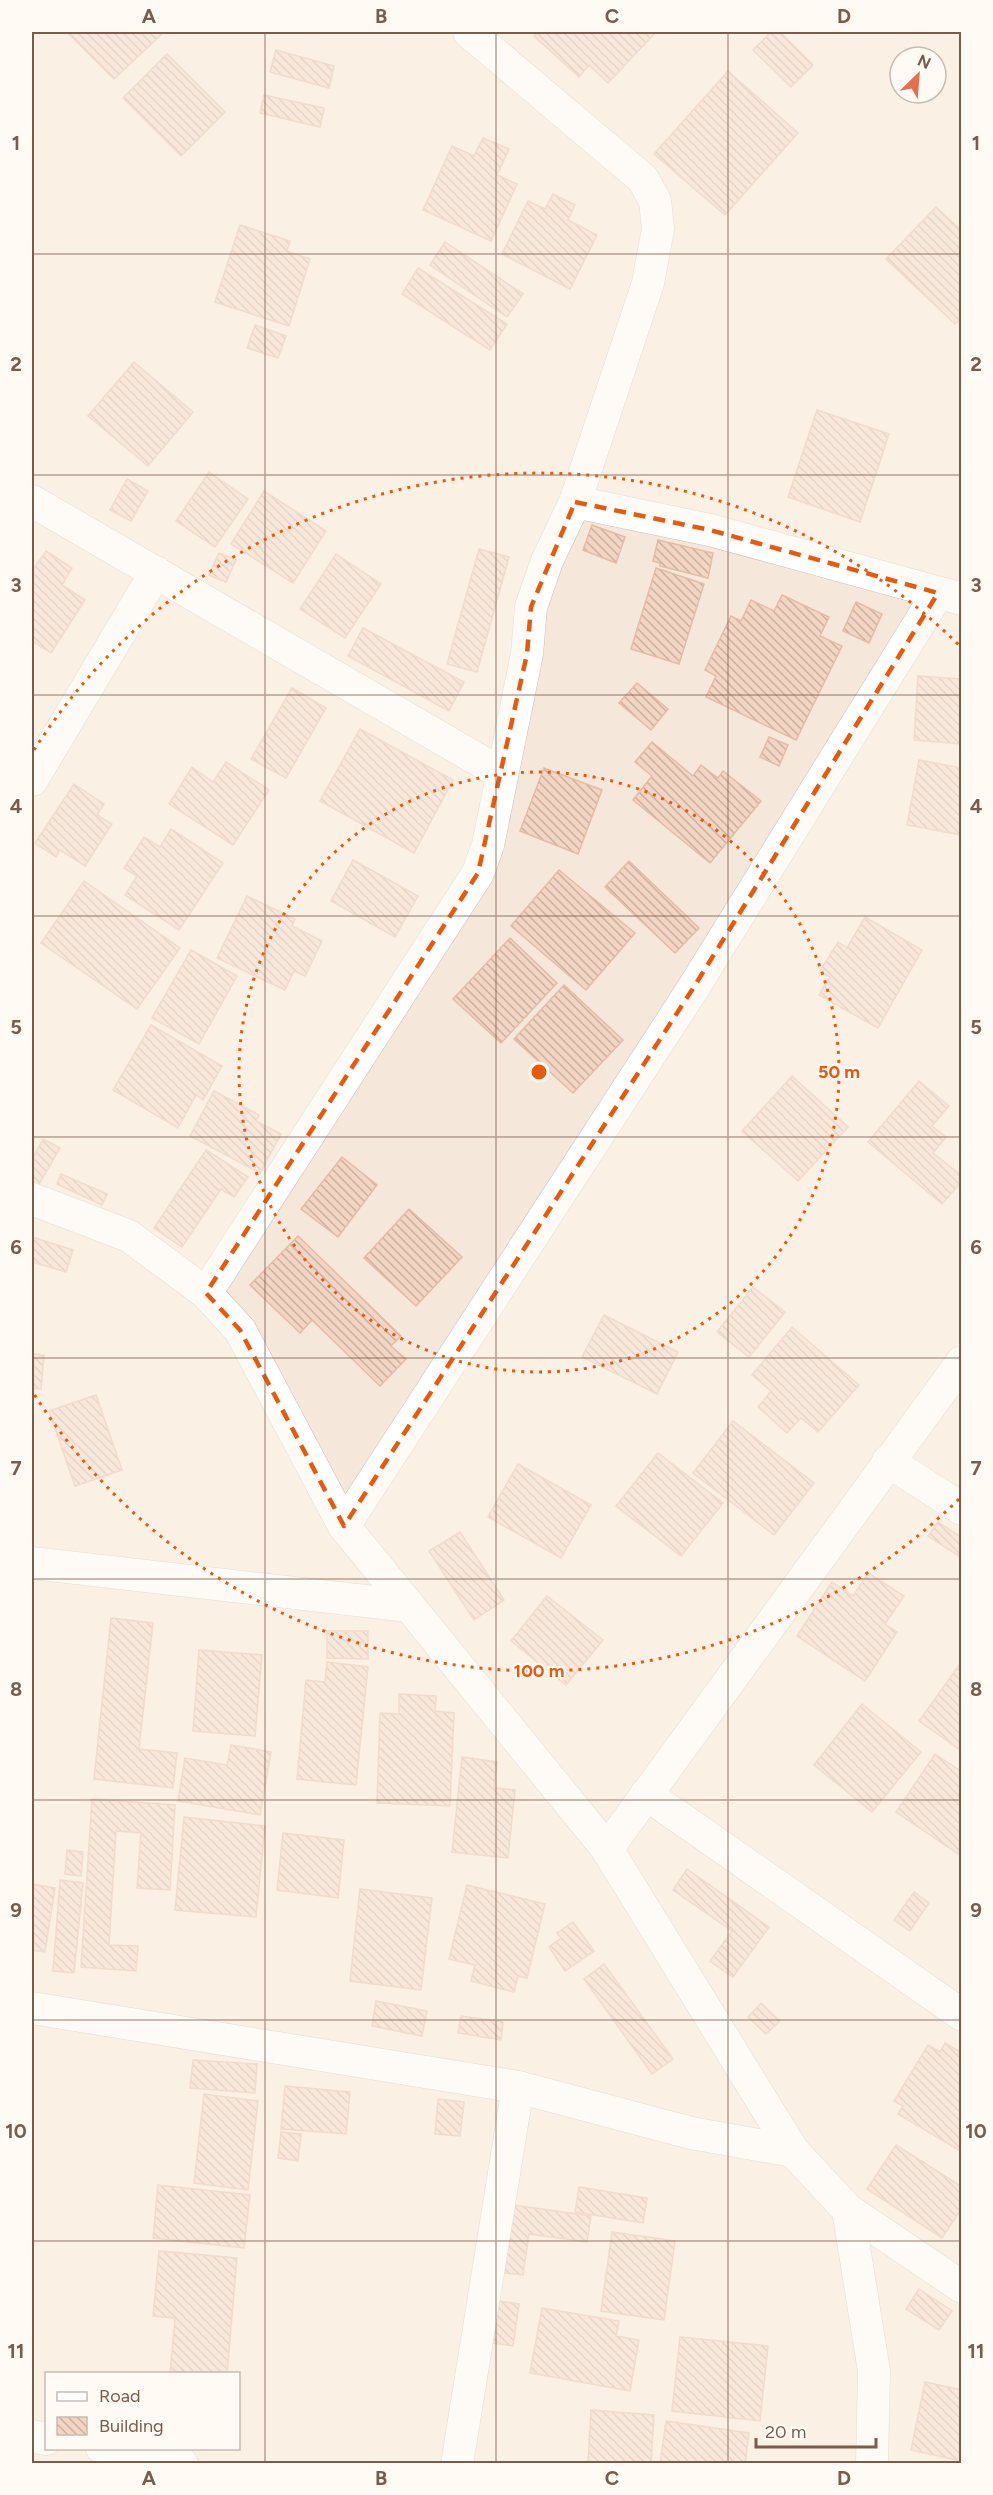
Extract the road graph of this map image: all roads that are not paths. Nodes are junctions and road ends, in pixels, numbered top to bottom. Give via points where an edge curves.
1 (469, 32) edge
2 (32, 501) edge
3 (575, 501) junction
4 (156, 572) junction
5 (950, 596) edge
6 (501, 773) junction
7 (32, 780) edge
8 (32, 1199) edge
9 (206, 1293) junction
10 (962, 1362) edge
11 (888, 1461) junction
12 (962, 1509) edge
13 (344, 1526) junction
14 (32, 1563) edge
15 (409, 1606) junction
16 (646, 1794) junction
17 (607, 1849) junction
18 (32, 2008) edge
19 (962, 2015) edge
20 (518, 2087) junction
21 (793, 2151) junction
22 (848, 2211) junction
23 (962, 2287) edge
24 (112, 2454) edge
25 (182, 2463) edge
26 (457, 2463) edge
27 (872, 2463) edge

1 - 3 street via 643,179 655,201 658,229 648,283
2 - 4 street
3 - 5 street via 710,530
3 - 6 street via 531,607 527,654
4 - 6 street
4 - 7 street
5 - 13 street
6 - 9 street via 488,844 478,873
8 - 9 street via 129,1236
9 - 13 street via 240,1330
10 - 11 street
11 - 12 street
11 - 16 street
13 - 15 street
14 - 15 street
15 - 17 street
16 - 17 street
16 - 19 street
17 - 21 street
18 - 20 street
20 - 21 street via 691,2133
20 - 26 street
21 - 22 street
22 - 23 street
22 - 27 street via 873,2371
24 - 25 street

